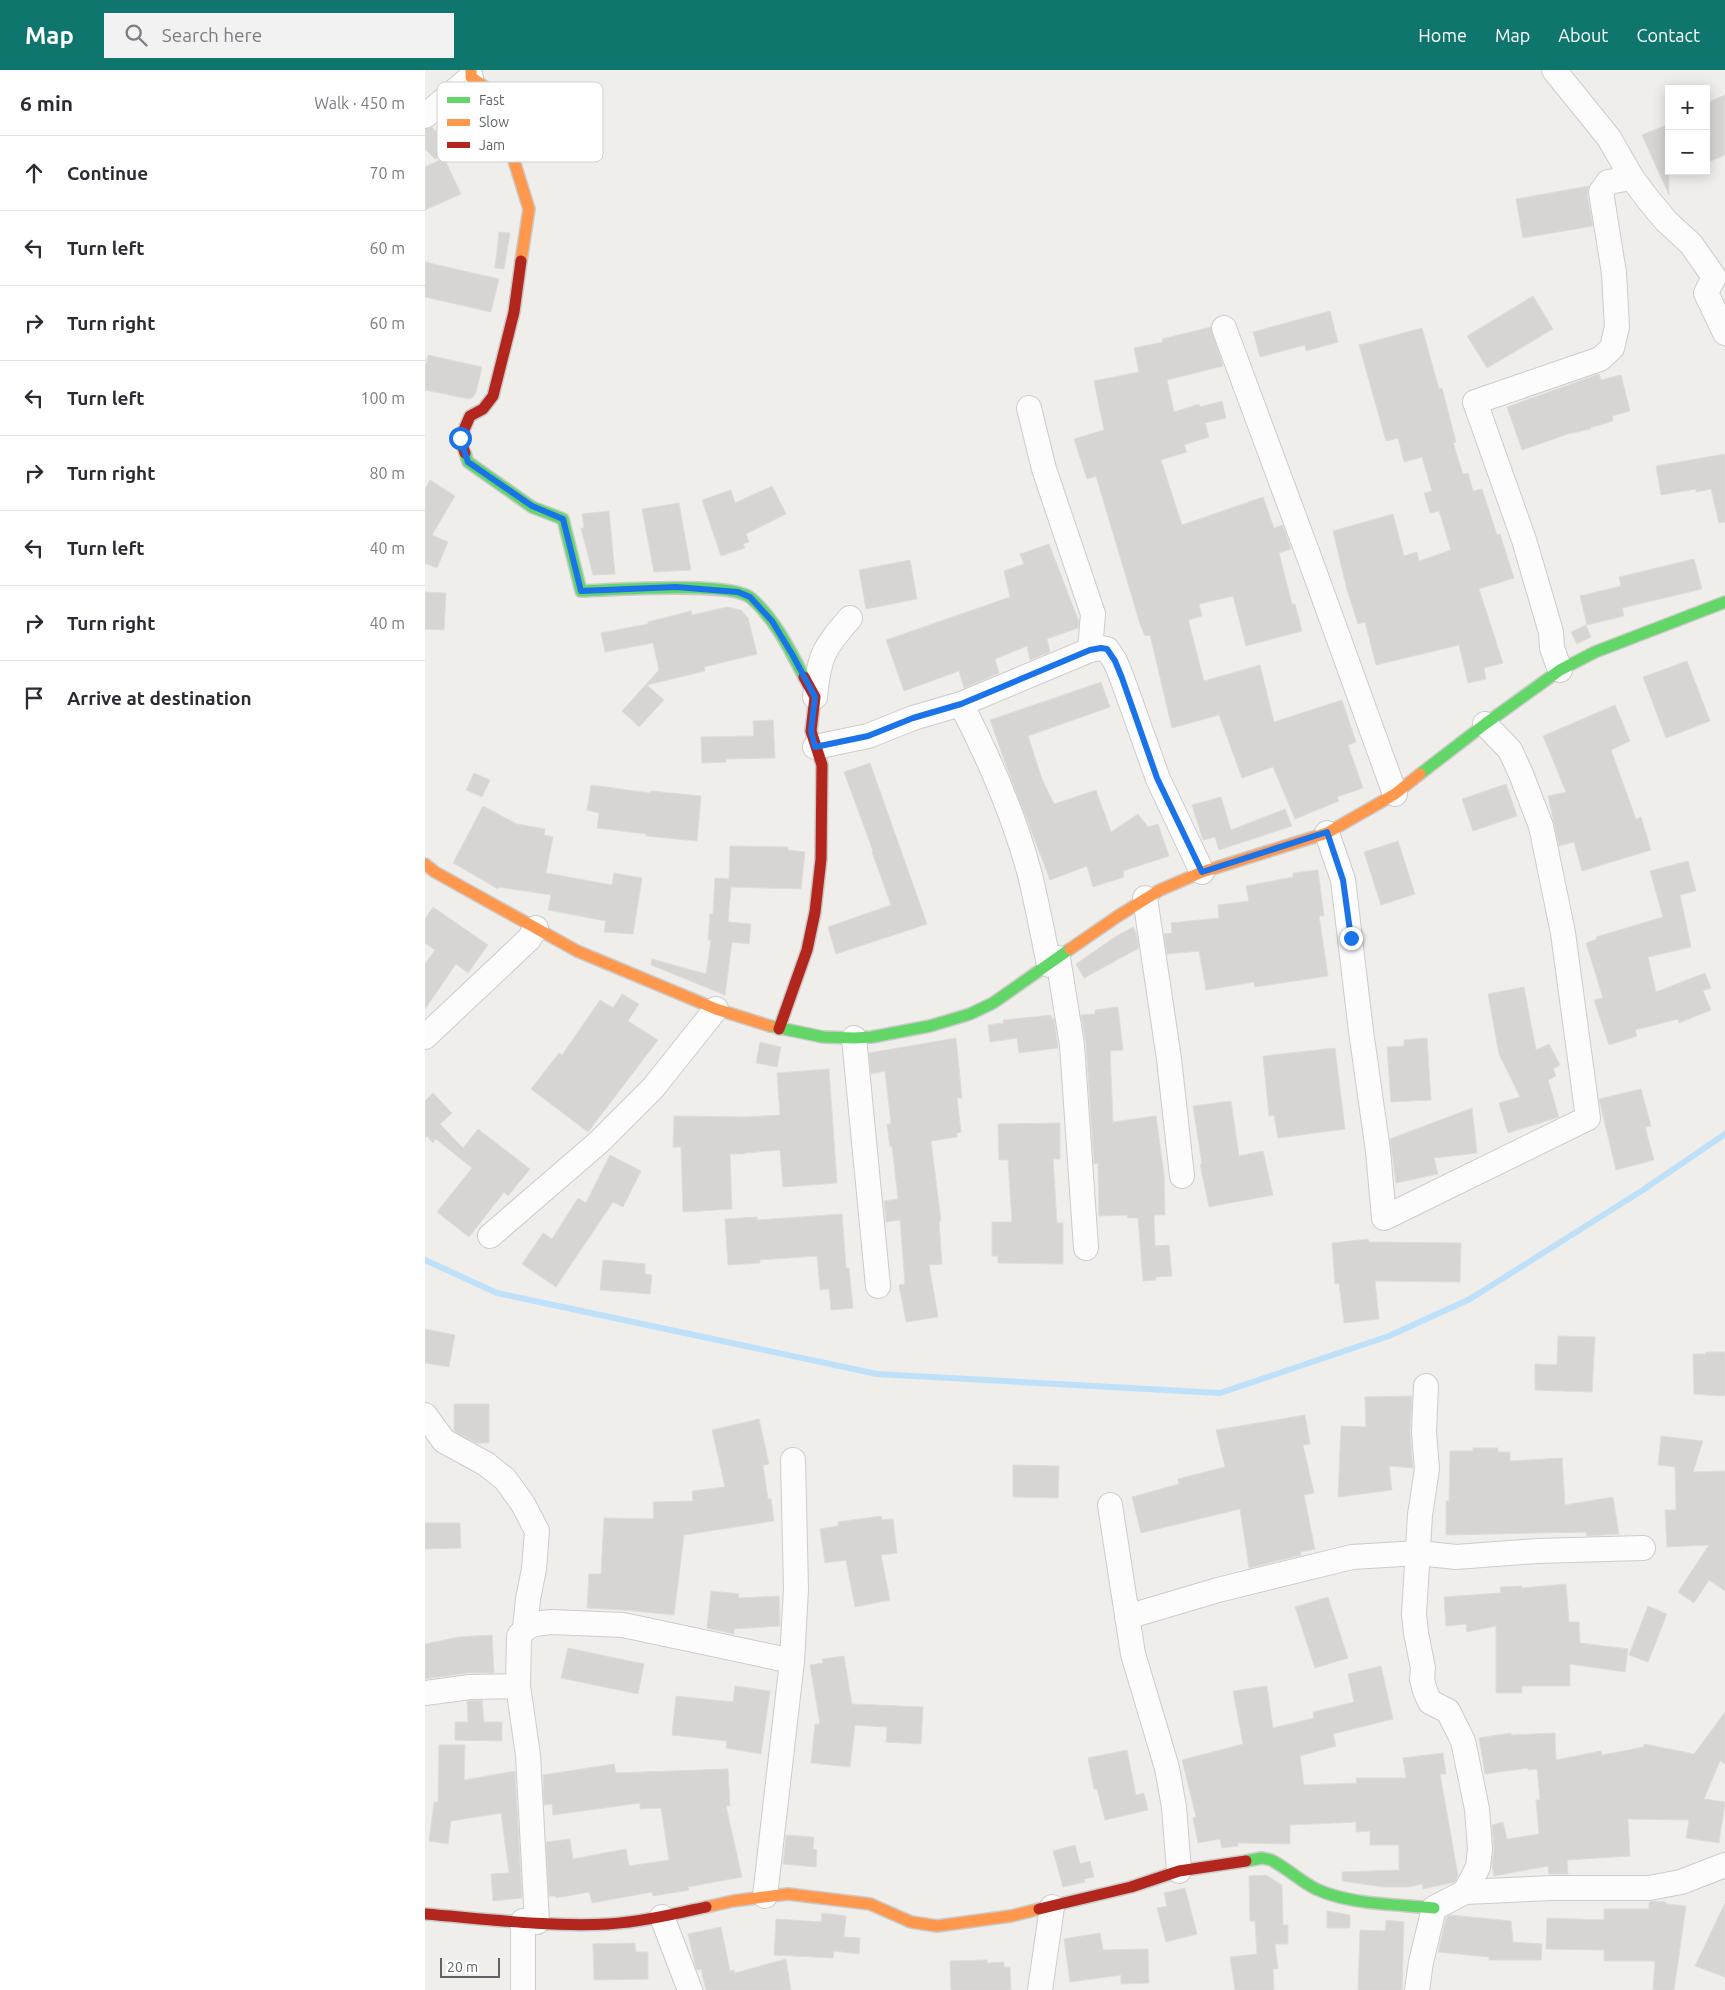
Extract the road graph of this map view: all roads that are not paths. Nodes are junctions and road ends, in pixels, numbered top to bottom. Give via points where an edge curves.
1 (1554, 70) edge
2 (437, 105) edge
3 (425, 116) edge
4 (514, 162) edge
5 (1632, 178) junction
6 (1720, 272) edge
7 (1224, 328) dead end
8 (1725, 334) edge
9 (1029, 408) dead end
10 (1725, 602) edge
11 (850, 618) dead end
12 (1090, 650) junction
13 (1560, 670) junction
14 (815, 697) junction
15 (961, 704) junction
16 (1485, 724) junction
17 (815, 747) junction
18 (1395, 794) junction
19 (1327, 832) junction
20 (425, 864) edge
21 (1202, 872) junction
22 (1145, 898) junction
23 (536, 928) junction
24 (1054, 962) junction
25 (716, 1009) junction
26 (779, 1029) junction
27 (425, 1037) edge
28 (854, 1038) junction
29 (1182, 1176) dead end
30 (490, 1236) dead end
31 (1086, 1248) dead end
32 (879, 1286) dead end
33 (1427, 1386) dead end
34 (425, 1415) edge
35 (793, 1460) dead end
36 (1110, 1505) dead end
37 (1643, 1548) dead end
38 (1419, 1553) junction
39 (1127, 1617) junction
40 (525, 1628) junction
41 (792, 1661) junction
42 (518, 1686) junction
43 (425, 1693) edge
44 (1725, 1865) edge
45 (1179, 1871) junction
46 (1465, 1892) junction
47 (765, 1896) junction
48 (1052, 1907) junction
49 (1434, 1908) junction
50 (425, 1914) edge
51 (662, 1917) junction
52 (530, 1921) junction
53 (523, 1990) edge
54 (690, 1990) edge
55 (1040, 1990) edge
56 (1417, 1990) edge

1 - 5 street via 1609,138
2 - 3 street
4 - 14 street via 529,209 514,312 493,396 483,409 470,416 460,438 468,462 532,506 563,519 581,591 676,587 738,592 750,597 772,621
5 - 6 street via 1666,222
5 - 13 street via 1608,182 1601,192 1614,272 1617,327 1612,348 1600,359 1475,402 1524,540
6 - 8 street via 1705,293
7 - 18 street
9 - 12 street via 1043,468 1093,614
10 - 13 street via 1595,652
11 - 14 street via 828,644 818,668
12 - 15 street
12 - 21 street via 1107,649 1115,661 1157,778
13 - 16 street
14 - 17 street via 811,731
15 - 17 street via 868,736
15 - 24 street via 989,757 1029,873
16 - 18 street
16 - 19 street via 1510,750 1541,826 1563,933 1588,1118 1384,1218 1343,880
17 - 26 street via 822,765 821,859 816,903 807,950
18 - 19 street
19 - 21 street
20 - 23 street
21 - 22 street
22 - 24 street
22 - 29 street via 1169,1059
23 - 25 street via 577,951
23 - 27 street via 529,940
24 - 28 street via 993,1003 970,1014 930,1026
24 - 31 street via 1072,1045
25 - 26 street
25 - 30 street via 653,1088 599,1142
26 - 28 street via 823,1037
28 - 32 street
33 - 38 street via 1424,1432 1427,1469 1420,1515
34 - 40 street via 444,1441 505,1478 537,1531
35 - 41 street via 796,1590
36 - 39 street
37 - 38 street via 1456,1557
38 - 39 street via 1351,1557 1218,1590
38 - 46 street via 1414,1614 1425,1691 1430,1702 1448,1711 1458,1728 1477,1808 1478,1868
39 - 45 street via 1133,1654 1167,1768
40 - 41 street via 551,1622 623,1625
40 - 42 street via 519,1636
41 - 47 street
42 - 43 street via 470,1687
42 - 52 street via 528,1754
44 - 46 street via 1681,1882 1649,1888
45 - 48 street
45 - 49 street via 1262,1858 1272,1860 1301,1882 1325,1893
46 - 49 street
47 - 48 street via 788,1894 853,1901 883,1909 911,1922 937,1926
47 - 51 street
48 - 55 street
49 - 56 street
50 - 52 street
51 - 52 street via 609,1924
51 - 54 street
52 - 53 street

